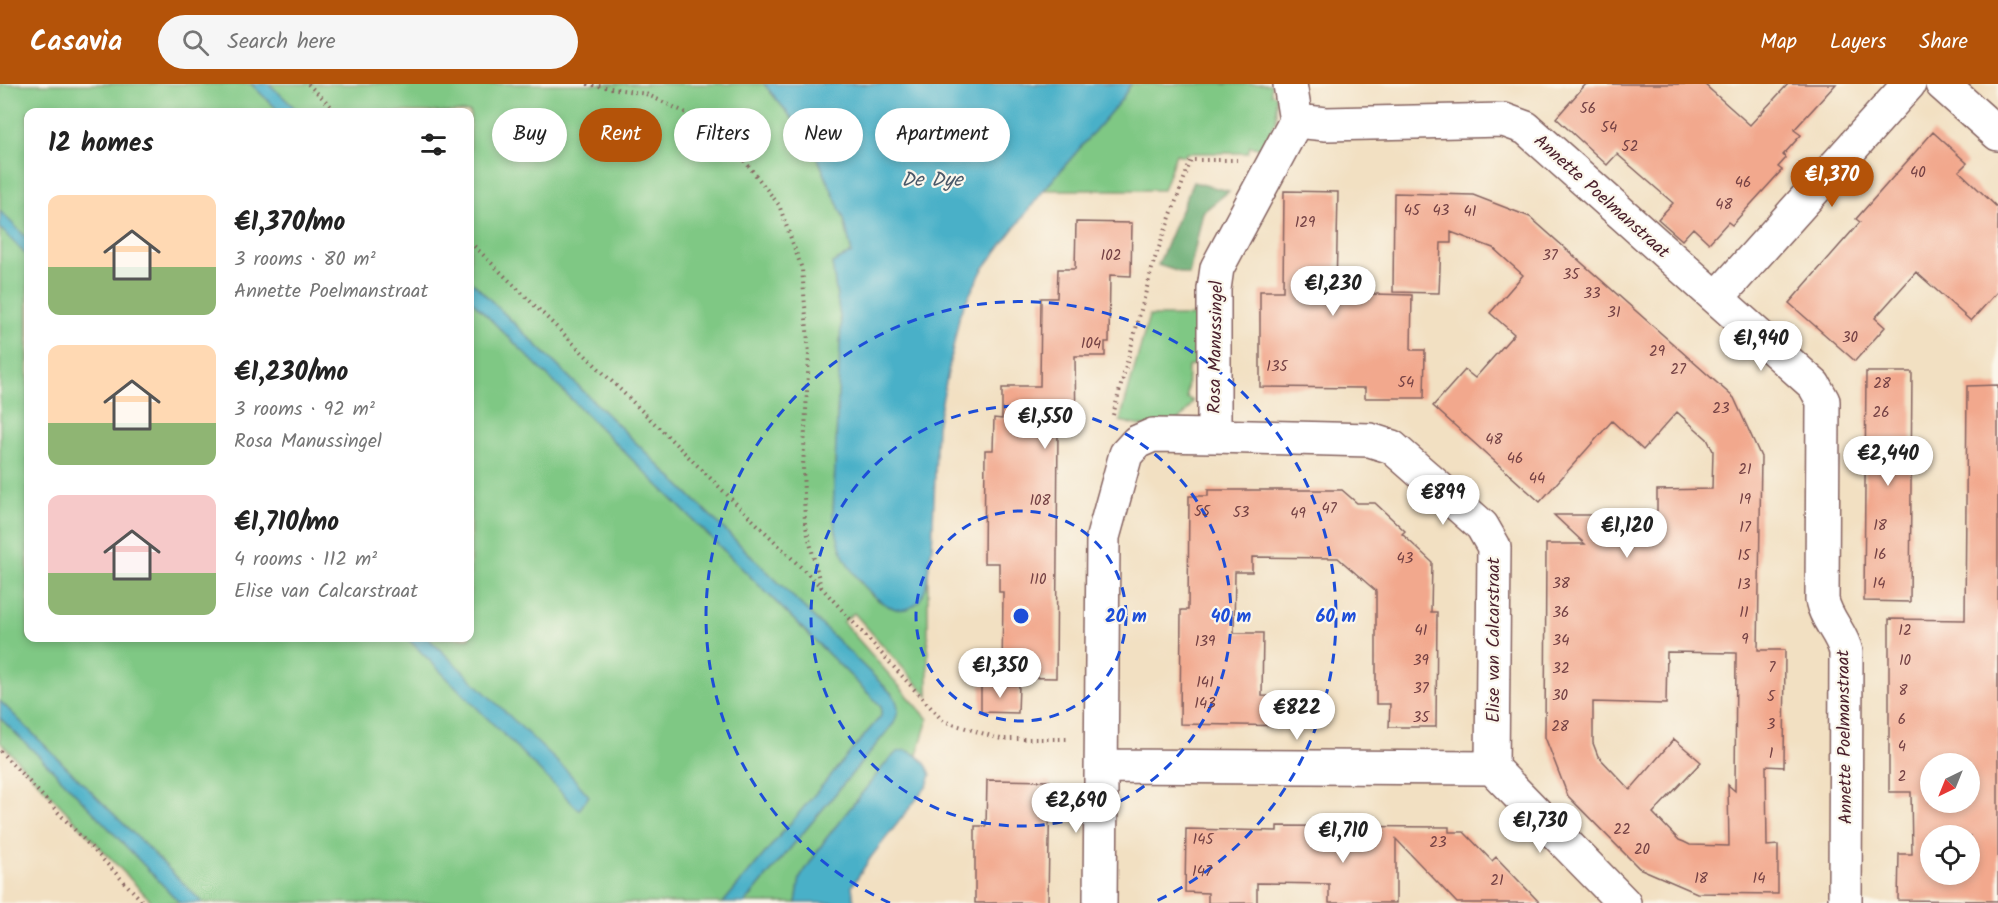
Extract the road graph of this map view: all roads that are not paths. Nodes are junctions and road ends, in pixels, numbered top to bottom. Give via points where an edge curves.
1 (1290, 84) edge
2 (1909, 84) edge
3 (1942, 84) edge
4 (1296, 121) junction
5 (1998, 134) edge
6 (1717, 298) junction
7 (1214, 436) junction
8 (1102, 752) junction
9 (1492, 768) junction
10 (1100, 903) edge
11 (1624, 903) edge
12 (1845, 903) edge

1 - 4 street
2 - 6 street
3 - 5 street
4 - 6 street, Annette Poelmanstraat via 1326,124 1503,120 1526,129
4 - 7 street, Rosa Manussingel via 1217,268
6 - 12 street, Annette Poelmanstraat via 1814,385 1823,401 1822,600 1846,652
7 - 8 street, Rosa Manussingel via 1153,435 1137,442 1126,454 1103,537
7 - 9 street, Elise van Calcarstraat via 1370,440 1392,447 1482,526 1494,547
8 - 9 street
8 - 10 street
9 - 11 street

